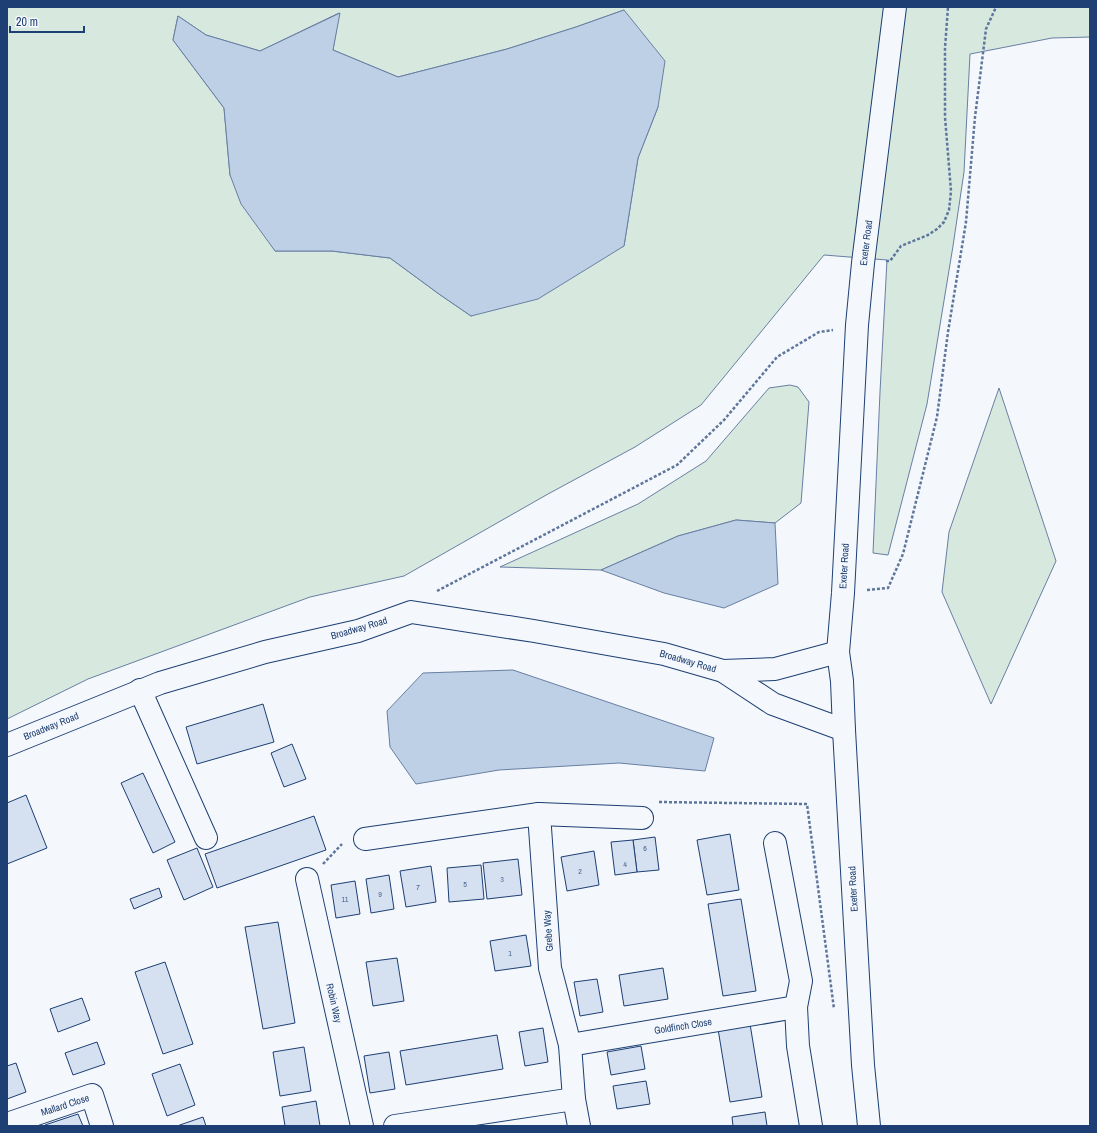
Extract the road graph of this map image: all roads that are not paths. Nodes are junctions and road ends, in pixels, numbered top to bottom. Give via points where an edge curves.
1 (895, 7) edge
2 (838, 652) junction
3 (723, 671) junction
4 (140, 690) junction
5 (844, 730) junction
6 (7, 745) edge
7 (539, 814) junction
8 (642, 818) dead end
9 (206, 838) dead end
10 (365, 839) dead end
11 (775, 843) dead end
12 (307, 880) dead end
13 (796, 1007) junction
14 (570, 1045) junction
15 (574, 1099) junction
16 (7, 1124) edge
17 (102, 1126) edge
18 (362, 1126) edge
19 (395, 1126) edge
20 (579, 1126) edge
21 (811, 1126) edge
22 (868, 1126) edge

1 - 2 street, Exeter Road via 857,325
2 - 3 street, Broadway Road via 775,669
2 - 5 street, Exeter Road
3 - 4 street, Broadway Road via 664,654 411,612 358,631 265,652
3 - 5 street, Broadway Road via 773,704
4 - 6 street, Broadway Road
4 - 9 street
5 - 22 street, Exeter Road
7 - 8 street
7 - 10 street
7 - 14 street, Grebe Way via 550,968
11 - 13 street via 801,981
12 - 18 street, Robin Way
13 - 14 street, Goldfinch Close
13 - 21 street via 798,1046
14 - 15 street
15 - 19 street
15 - 20 street
16 - 17 street, Mallard Close via 92,1095

